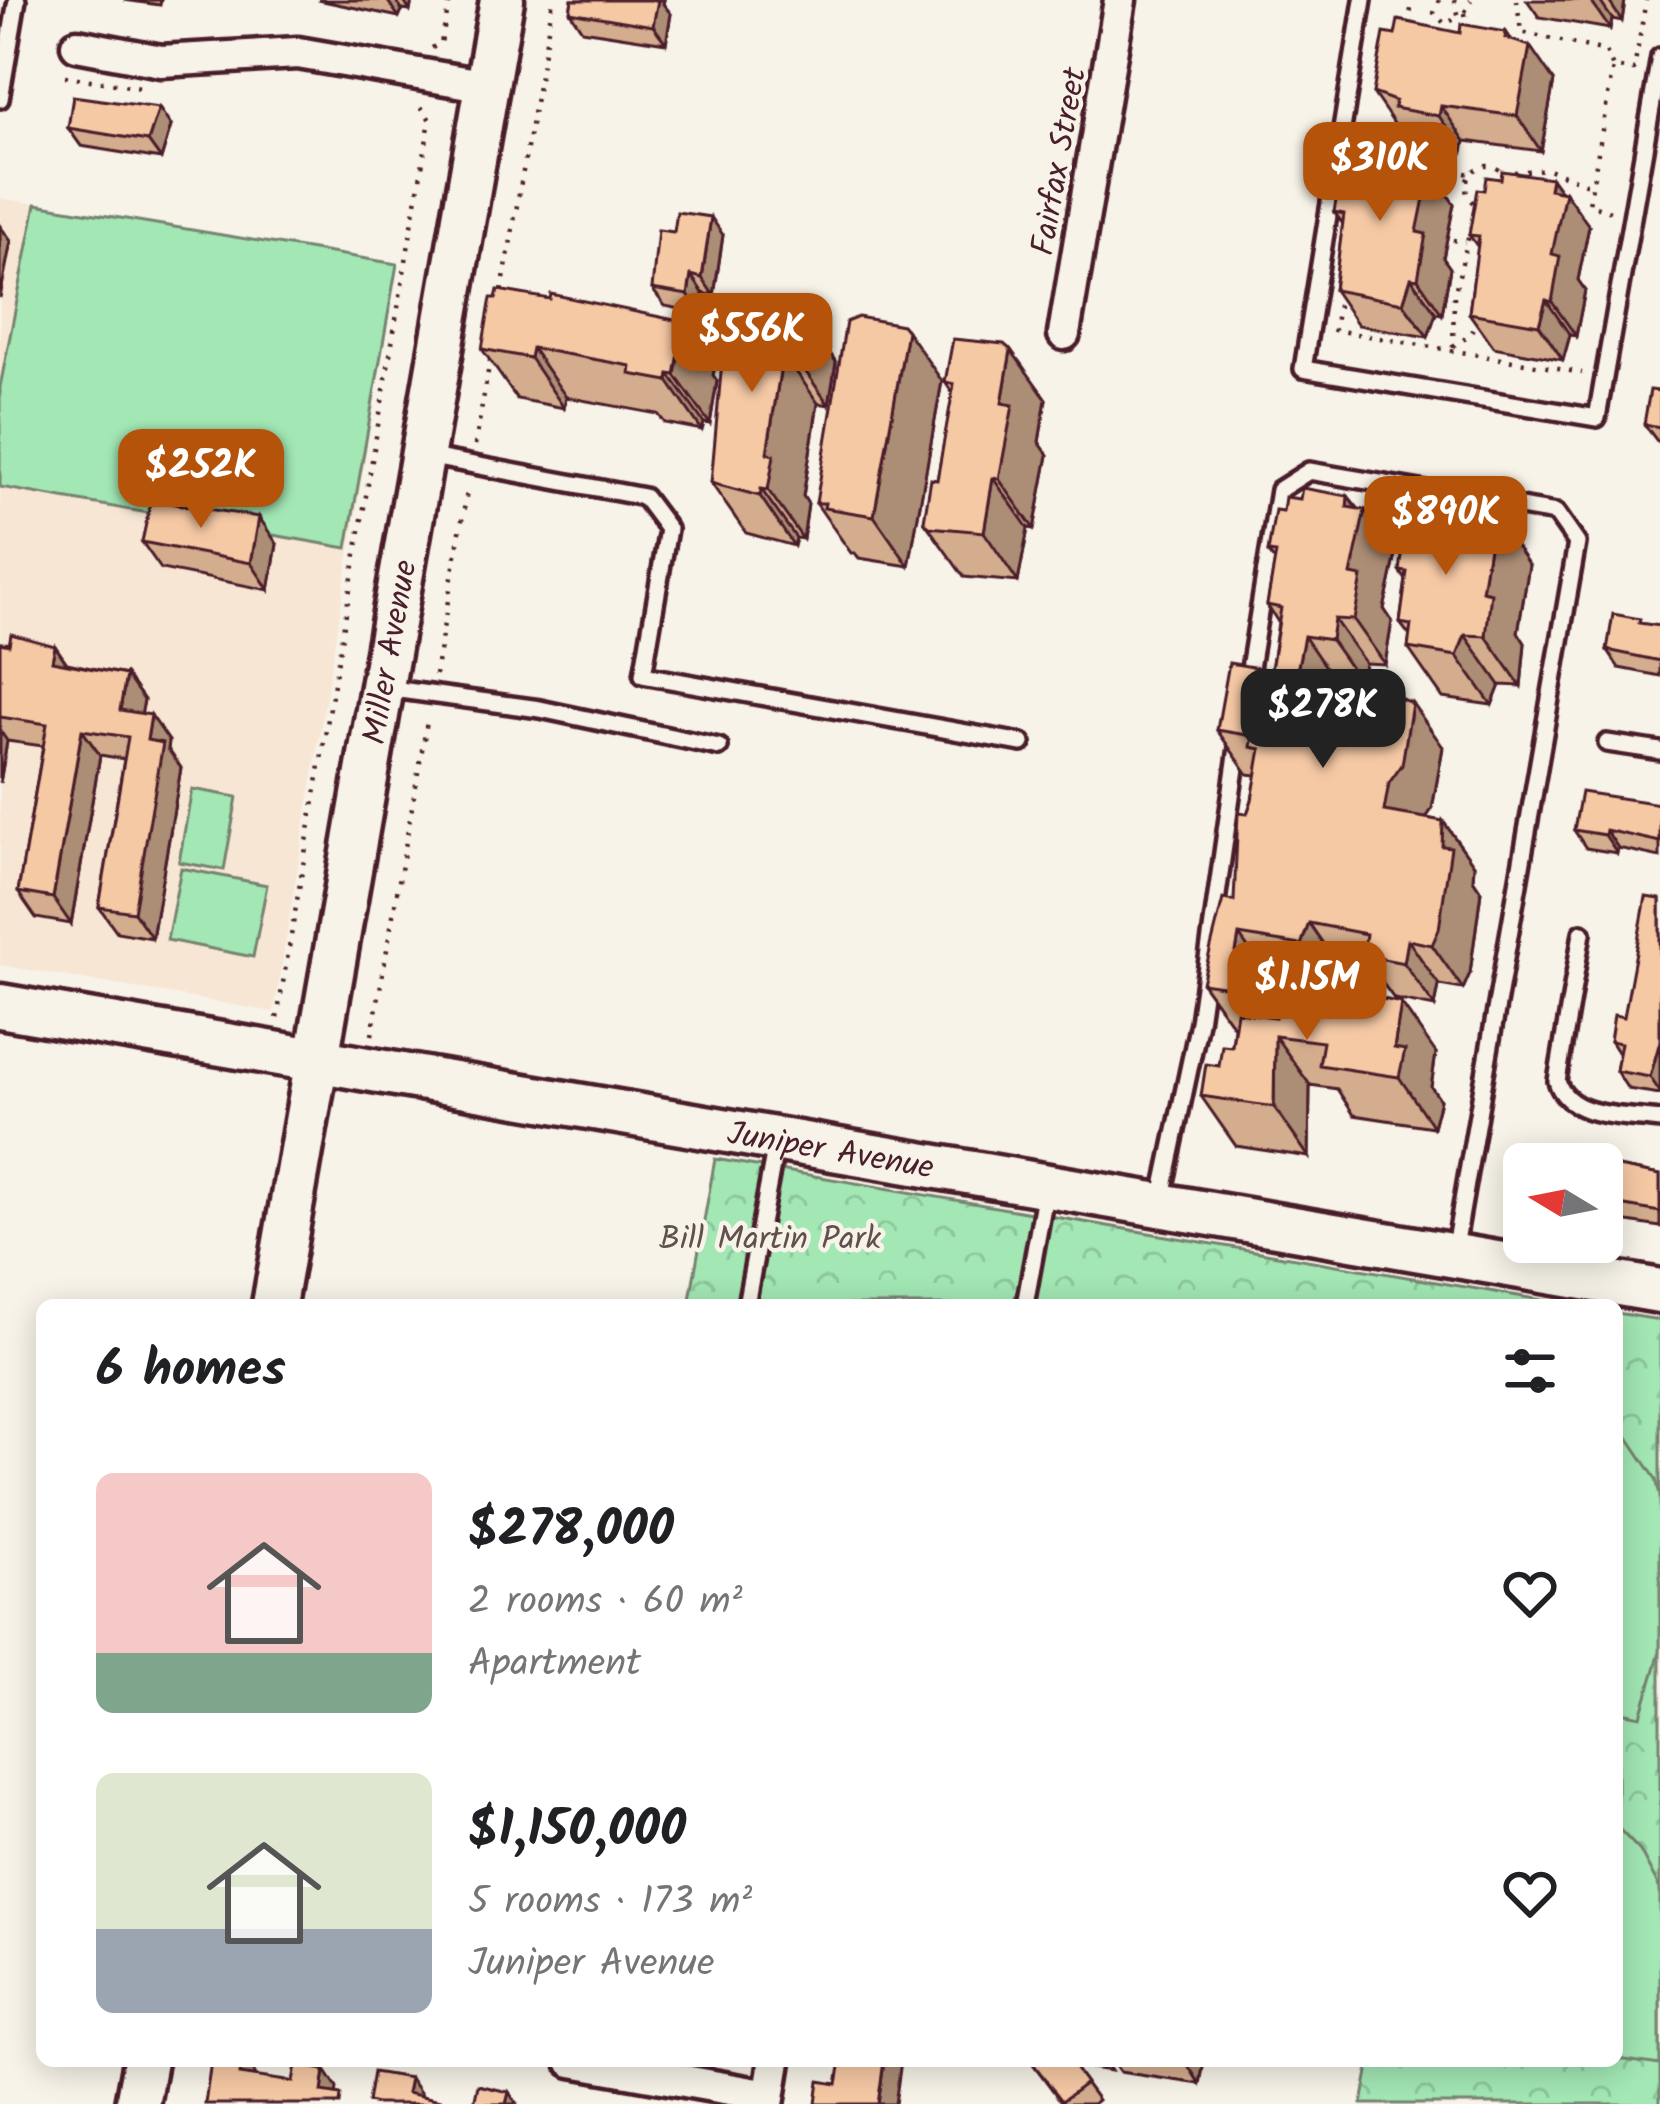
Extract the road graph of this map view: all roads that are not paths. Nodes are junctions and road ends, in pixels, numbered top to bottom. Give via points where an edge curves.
1 (17, 0) edge
2 (502, 0) edge
3 (1120, 0) edge
4 (1363, 0) edge
5 (77, 45) dead end
6 (1660, 57) edge
7 (488, 86) junction
8 (0, 99) edge
9 (1064, 334) dead end
10 (423, 455) junction
11 (382, 688) junction
12 (1245, 702) edge
13 (1241, 725) edge
14 (1607, 742) dead end
15 (1022, 743) dead end
16 (719, 747) dead end
17 (1660, 751) edge
18 (1582, 934) dead end
19 (0, 1006) edge
20 (314, 1063) junction
21 (1660, 1120) edge
22 (776, 1141) junction
23 (1046, 1187) junction
24 (1160, 1206) junction
25 (1454, 1256) junction
26 (1660, 1291) edge
27 (275, 1299) edge
28 (747, 1299) edge
29 (1026, 1299) edge
30 (144, 2067) edge
31 (602, 2067) edge
32 (774, 2067) edge
33 (769, 2100) edge
34 (137, 2104) edge

1 - 8 lane
2 - 7 street, Miller Avenue
3 - 9 street, Fairfax Street
4 - 6 lane via 1304,369 1598,418
5 - 7 street via 161,61 298,52
7 - 10 street, Miller Avenue
10 - 11 street, Miller Avenue
10 - 15 lane via 644,497 668,529 643,675
11 - 16 lane
11 - 20 street, Miller Avenue
12 - 25 lane via 1280,490 1309,471 1556,513 1577,543
13 - 24 lane via 1199,1022
14 - 17 lane
18 - 21 lane via 1557,1081 1562,1098
19 - 20 street, Juniper Avenue
20 - 22 street, Juniper Avenue
20 - 27 street, Miller Avenue
22 - 23 street, Juniper Avenue
22 - 28 lane
23 - 24 street, Juniper Avenue
23 - 29 lane
24 - 25 street, Juniper Avenue
25 - 26 street, Juniper Avenue
30 - 34 street
31 - 33 street
32 - 33 street

